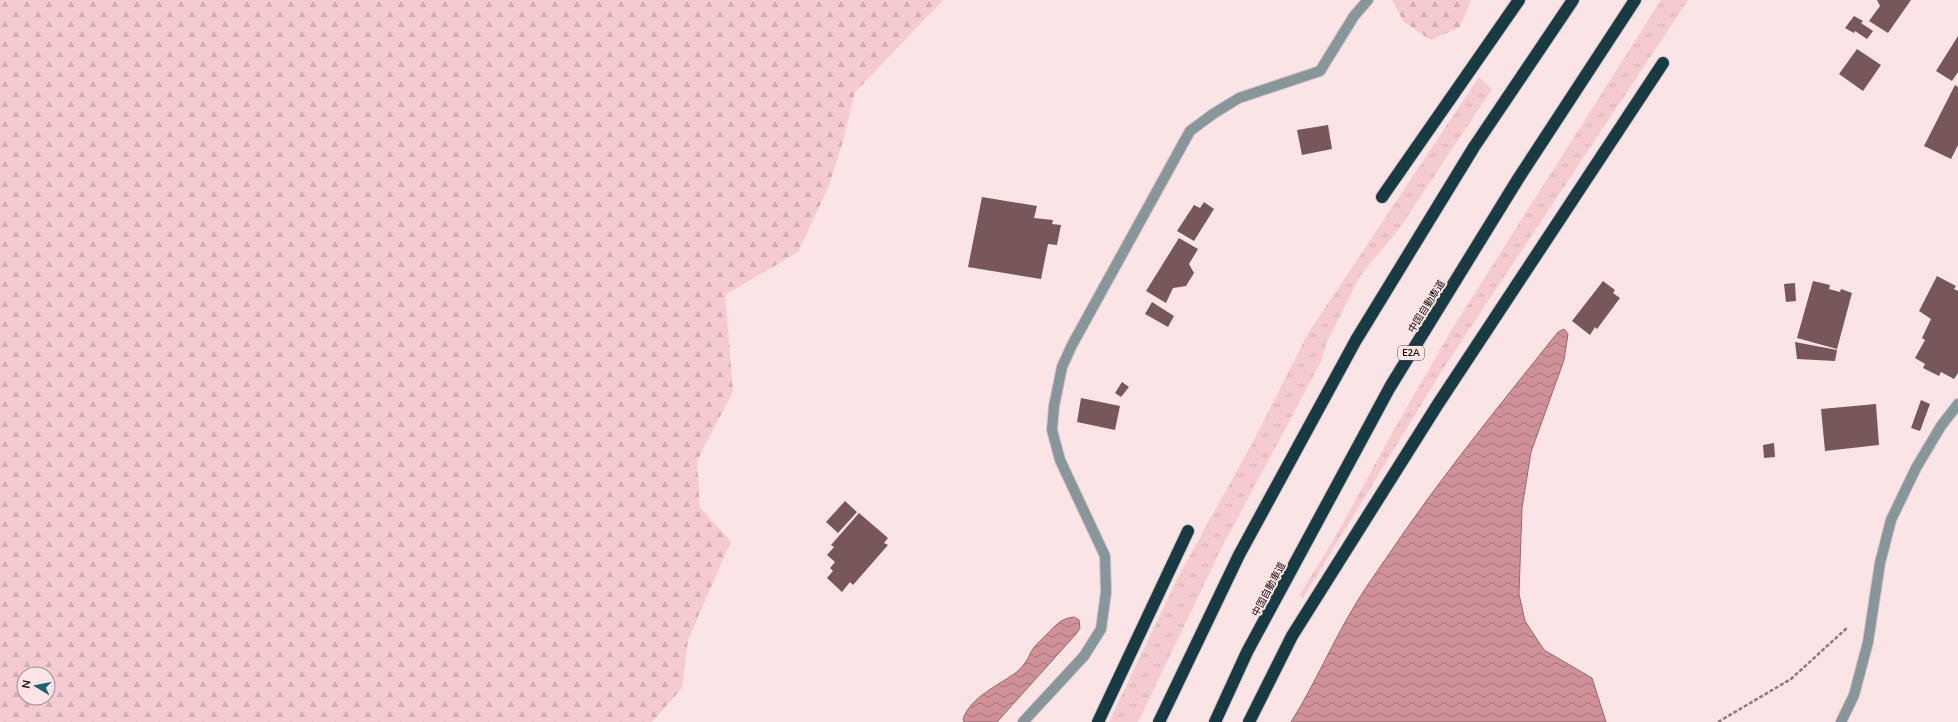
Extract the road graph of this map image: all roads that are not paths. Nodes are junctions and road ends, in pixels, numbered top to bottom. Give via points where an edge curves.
1 (1368, 0) edge
2 (1519, 0) edge
3 (1573, 0) edge
4 (1635, 0) edge
5 (1663, 63) dead end
6 (1382, 197) dead end
7 (1958, 404) edge
8 (1188, 531) dead end
9 (1023, 722) edge
10 (1098, 722) edge
11 (1159, 722) edge
12 (1215, 722) edge
13 (1249, 722) edge
14 (1841, 722) edge

1 - 9 street via 1354,16 1320,71 1239,98 1190,131 1072,345 1062,367 1052,430 1060,460 1104,556 1106,592 1100,628 1084,656
2 - 6 highway
3 - 11 highway via 1474,147 1356,340 1239,555
4 - 12 highway, 中国自動車道 / E2A via 1518,179 1390,387 1248,652
5 - 13 highway via 1438,404 1312,603 1292,636
7 - 14 street via 1941,426 1916,468 1891,520 1880,563 1868,642 1854,695
8 - 10 highway

